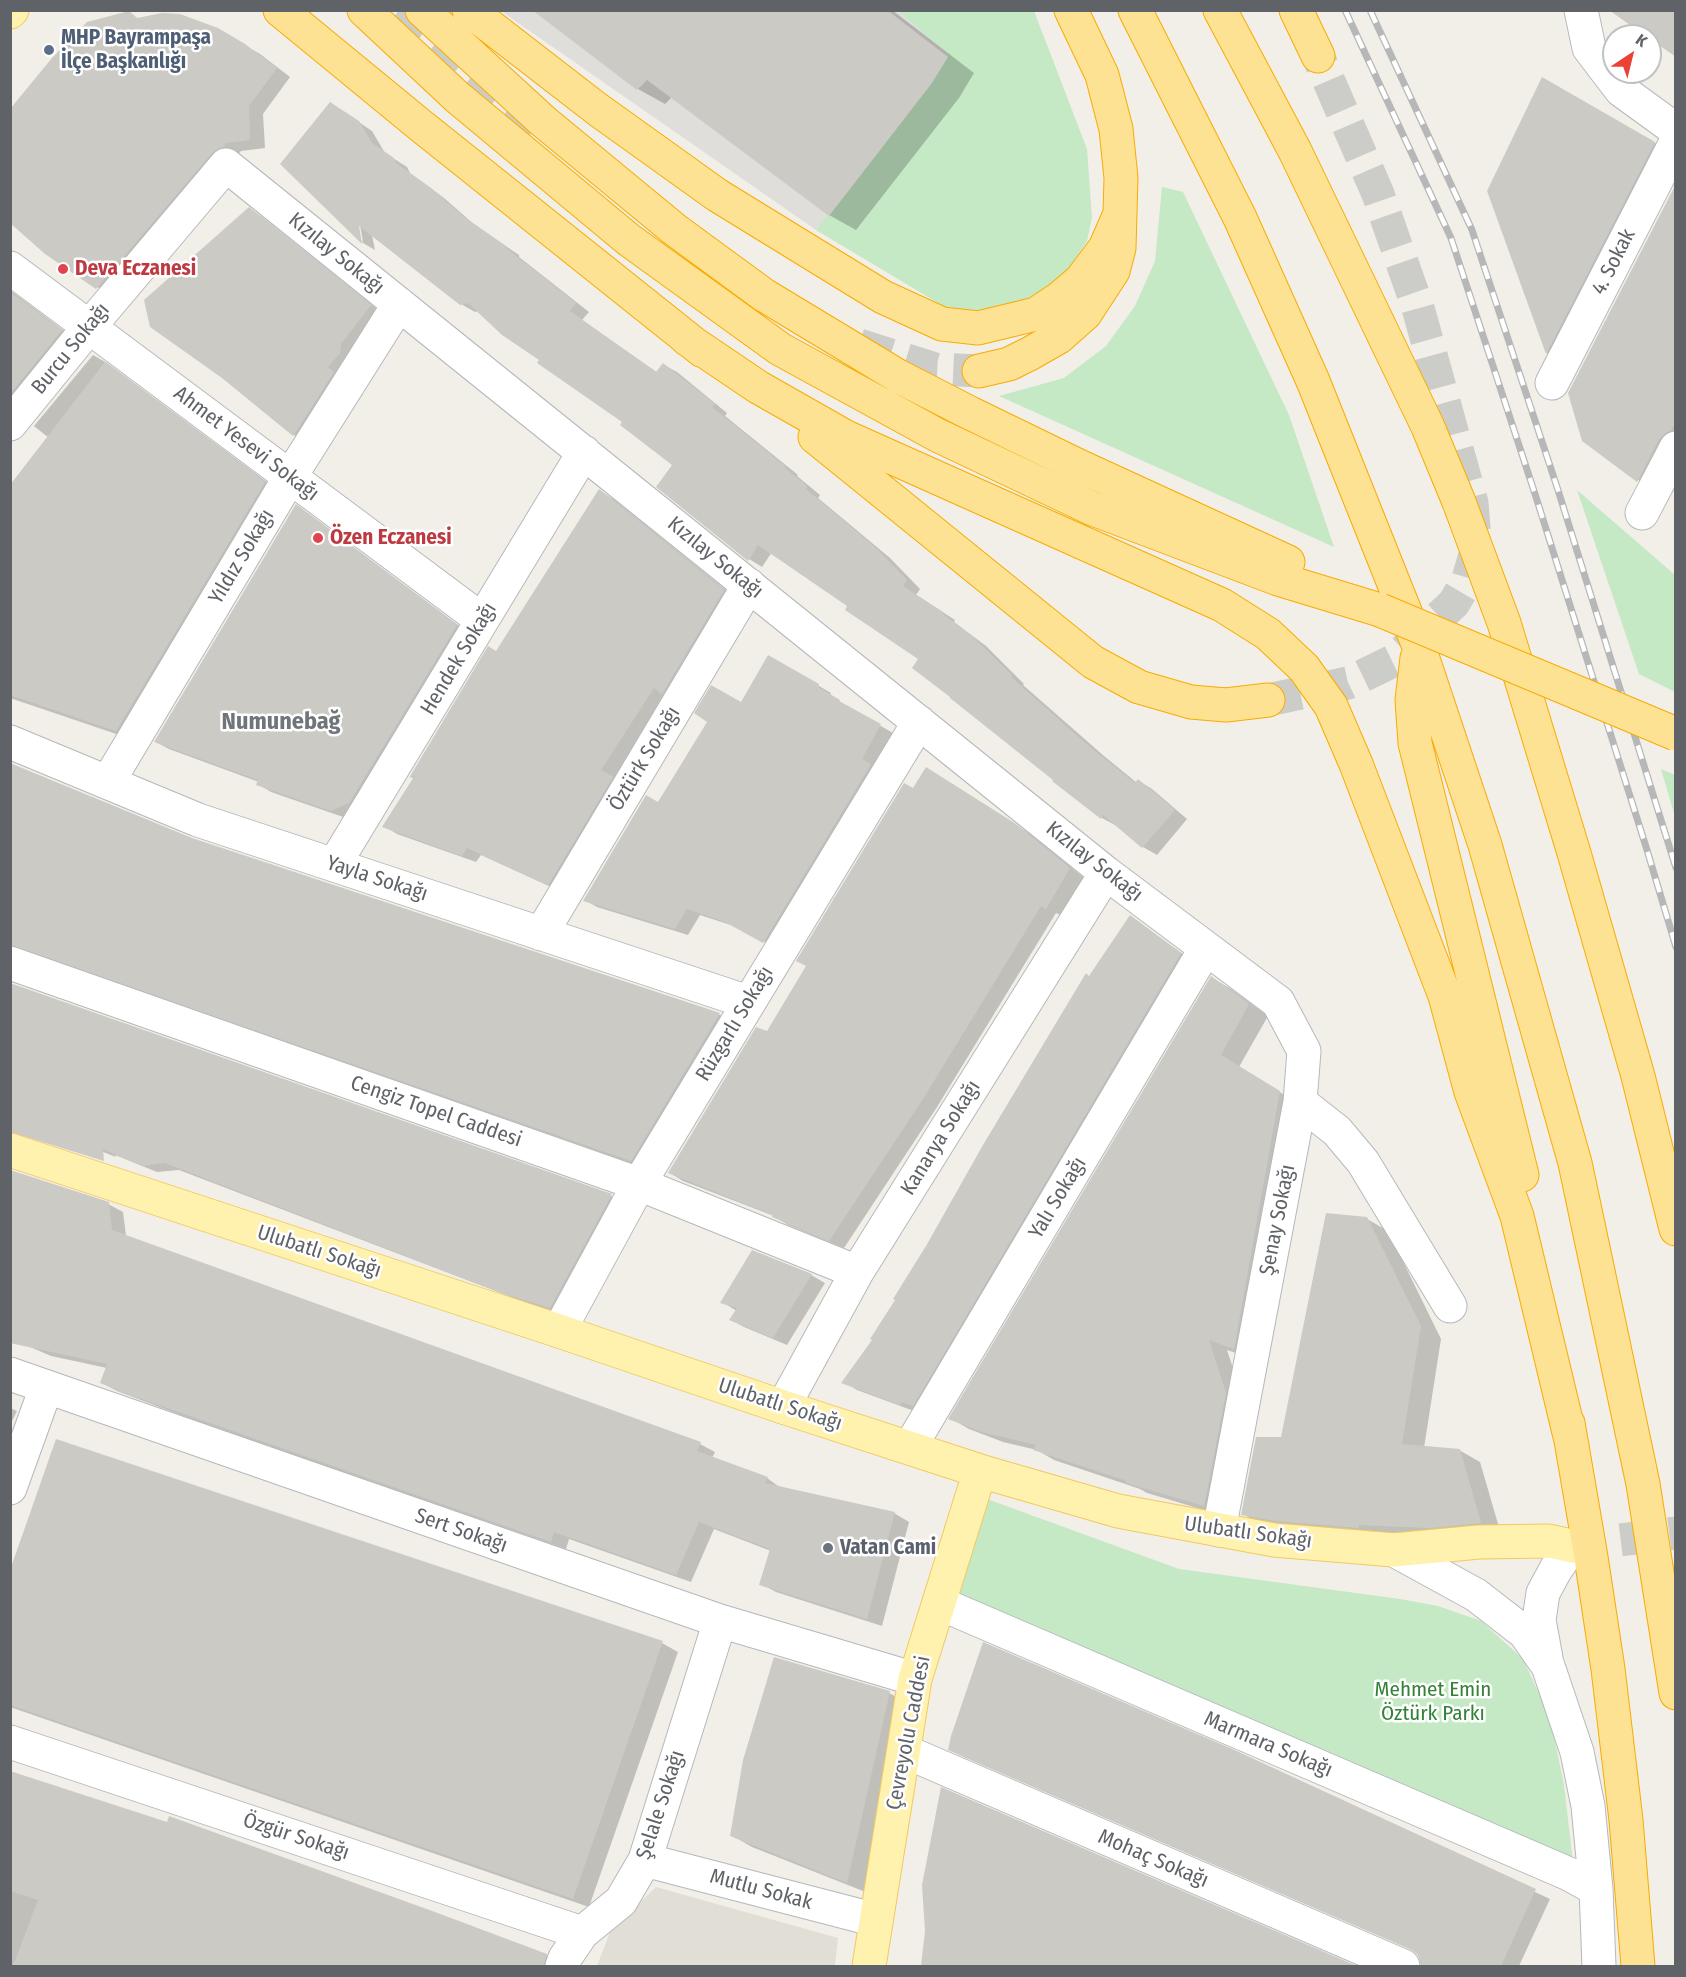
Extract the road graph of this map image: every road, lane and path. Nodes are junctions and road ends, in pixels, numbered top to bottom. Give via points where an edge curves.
1 (280, 10) edge
2 (364, 10) edge
3 (422, 10) edge
4 (469, 10) edge
5 (1071, 10) edge
6 (1135, 10) edge
7 (1220, 10) edge
8 (1296, 10) edge
9 (1581, 10) edge
10 (1318, 56) tunnel mouth
11 (1676, 130) edge
12 (1676, 142) edge
13 (226, 165) joint
14 (1119, 216) junction
15 (10, 267) edge
16 (399, 304) junction
17 (88, 327) junction
18 (687, 339) junction
19 (979, 371) tunnel mouth
20 (1552, 383) dead end
21 (10, 424) edge
22 (1676, 448) edge
23 (584, 452) junction
24 (290, 477) junction
25 (1642, 513) dead end
26 (749, 585) junction
27 (1380, 610) junction
28 (483, 620) junction
29 (1418, 645) junction
30 (1268, 700) tunnel mouth
31 (919, 722) junction
32 (1676, 734) edge
33 (10, 742) edge
34 (108, 782) junction
35 (334, 865) junction
36 (1106, 873) junction
37 (542, 934) junction
38 (1206, 948) junction
39 (10, 963) edge
40 (748, 1002) junction
41 (1300, 1102) junction
42 (10, 1150) edge
43 (639, 1184) junction
44 (1676, 1229) edge
45 (857, 1272) junction
46 (1450, 1306) dead end
47 (559, 1331) junction
48 (10, 1374) edge
49 (46, 1388) junction
50 (783, 1407) junction
51 (1572, 1445) junction
52 (910, 1447) junction
53 (980, 1471) junction
54 (10, 1488) edge
55 (1219, 1530) junction
56 (1572, 1546) joint
57 (1394, 1550) junction
58 (939, 1603) junction
59 (720, 1621) junction
60 (1548, 1666) junction
61 (915, 1679) junction
62 (1676, 1693) edge
63 (10, 1742) edge
64 (904, 1751) junction
65 (645, 1860) junction
66 (1596, 1889) junction
67 (876, 1920) junction
68 (582, 1933) junction
69 (562, 1966) edge
70 (869, 1966) edge
71 (1403, 1966) edge
72 (1599, 1966) edge
73 (1638, 1966) edge

1 - 18 highway
2 - 27 highway via 457,97 628,240 780,349 937,435 1093,509 1278,579
3 - 27 highway via 543,121 674,229 764,295 949,403 1298,567
4 - 14 highway via 717,195 883,297 942,324 978,328 1036,314 1081,280 1105,248
5 - 14 highway via 1102,75 1116,129 1121,178
6 - 29 highway via 1240,218 1308,370
7 - 44 highway via 1295,151 1428,427 1459,502 1504,624 1574,853 1638,1076
8 - 10 highway
9 - 11 street via 1589,48 1621,90
12 - 20 street, 4. Sokak
13 - 16 street, Kızılay Sokağı
13 - 17 street, Burcu Sokağı
14 - 19 highway via 1119,248 1113,271 1085,314 1059,337 1031,353 1009,364
15 - 17 street, Ahmet Yesevi Sokağı
16 - 23 street, Kızılay Sokağı
16 - 24 street, Yıldız Sokağı
17 - 21 street, Burcu Sokağı
17 - 24 street, Ahmet Yesevi Sokağı
18 - 30 highway via 847,462 1093,662 1139,687 1191,702 1226,705
18 - 51 highway via 758,387 846,437 1222,605 1268,634 1305,668 1331,706 1356,764 1445,996 1472,1092 1517,1216
22 - 25 street
23 - 26 street, Kızılay Sokağı
23 - 28 street, Hendek Sokağı
24 - 28 street, Ahmet Yesevi Sokağı
24 - 34 street, Yıldız Sokağı
26 - 31 street, Kızılay Sokağı
26 - 37 street, Öztürk Sokağı
27 - 32 highway, bridge
28 - 35 street, Hendek Sokağı
29 - 51 highway via 1412,700 1415,743 1538,1236
29 - 62 highway via 1485,845 1575,1163 1643,1484
31 - 36 street, Kızılay Sokağı
31 - 40 street, Rüzgarlı Sokağı
33 - 34 street, Yayla Sokağı
34 - 35 street, Yayla Sokağı via 198,820
35 - 37 street, Yayla Sokağı
36 - 38 street, Kızılay Sokağı
36 - 45 street, Kanarya Sokağı
37 - 40 street, Yayla Sokağı
38 - 41 street, Şenay Sokağı via 1278,1002 1305,1051
38 - 52 street, Yalı Sokağı
39 - 43 street, Cengiz Topel Caddesi
40 - 43 street, Rüzgarlı Sokağı
41 - 46 street via 1338,1131 1363,1162
41 - 55 street, Şenay Sokağı
42 - 47 main road, Ulubatlı Sokağı
43 - 45 street, Cengiz Topel Caddesi
43 - 47 street, Rüzgarlı Sokağı
45 - 50 street, Kanarya Sokağı
47 - 50 main road, Ulubatlı Sokağı
48 - 49 street, Sert Sokağı
49 - 54 street
49 - 59 street, Sert Sokağı
50 - 52 main road, Ulubatlı Sokağı
51 - 73 highway via 1608,1669
52 - 53 main road, Ulubatlı Sokağı
53 - 55 main road, Ulubatlı Sokağı via 1118,1511
53 - 58 main road, Çevreyolu Caddesi
55 - 57 main road, Ulubatlı Sokağı via 1274,1540
56 - 57 main road, Ulubatlı Sokağı via 1549,1541 1479,1542
56 - 60 street via 1543,1593 1539,1620
57 - 60 street via 1476,1595 1525,1633
58 - 61 main road, Çevreyolu Caddesi
58 - 66 street, Marmara Sokağı
59 - 61 street, Sert Sokağı
59 - 65 street, Şelale Sokağı
60 - 66 street via 1577,1752 1588,1806
61 - 64 main road, Çevreyolu Caddesi
63 - 68 street, Özgür Sokağı
64 - 67 main road, Çevreyolu Caddesi
64 - 71 street, Mohaç Sokağı
65 - 67 street, Mutlu Sokak
65 - 68 street, Şelale Sokağı via 621,1901
66 - 72 street
67 - 70 main road, Çevreyolu Caddesi
68 - 69 street, Şelale Sokağı

